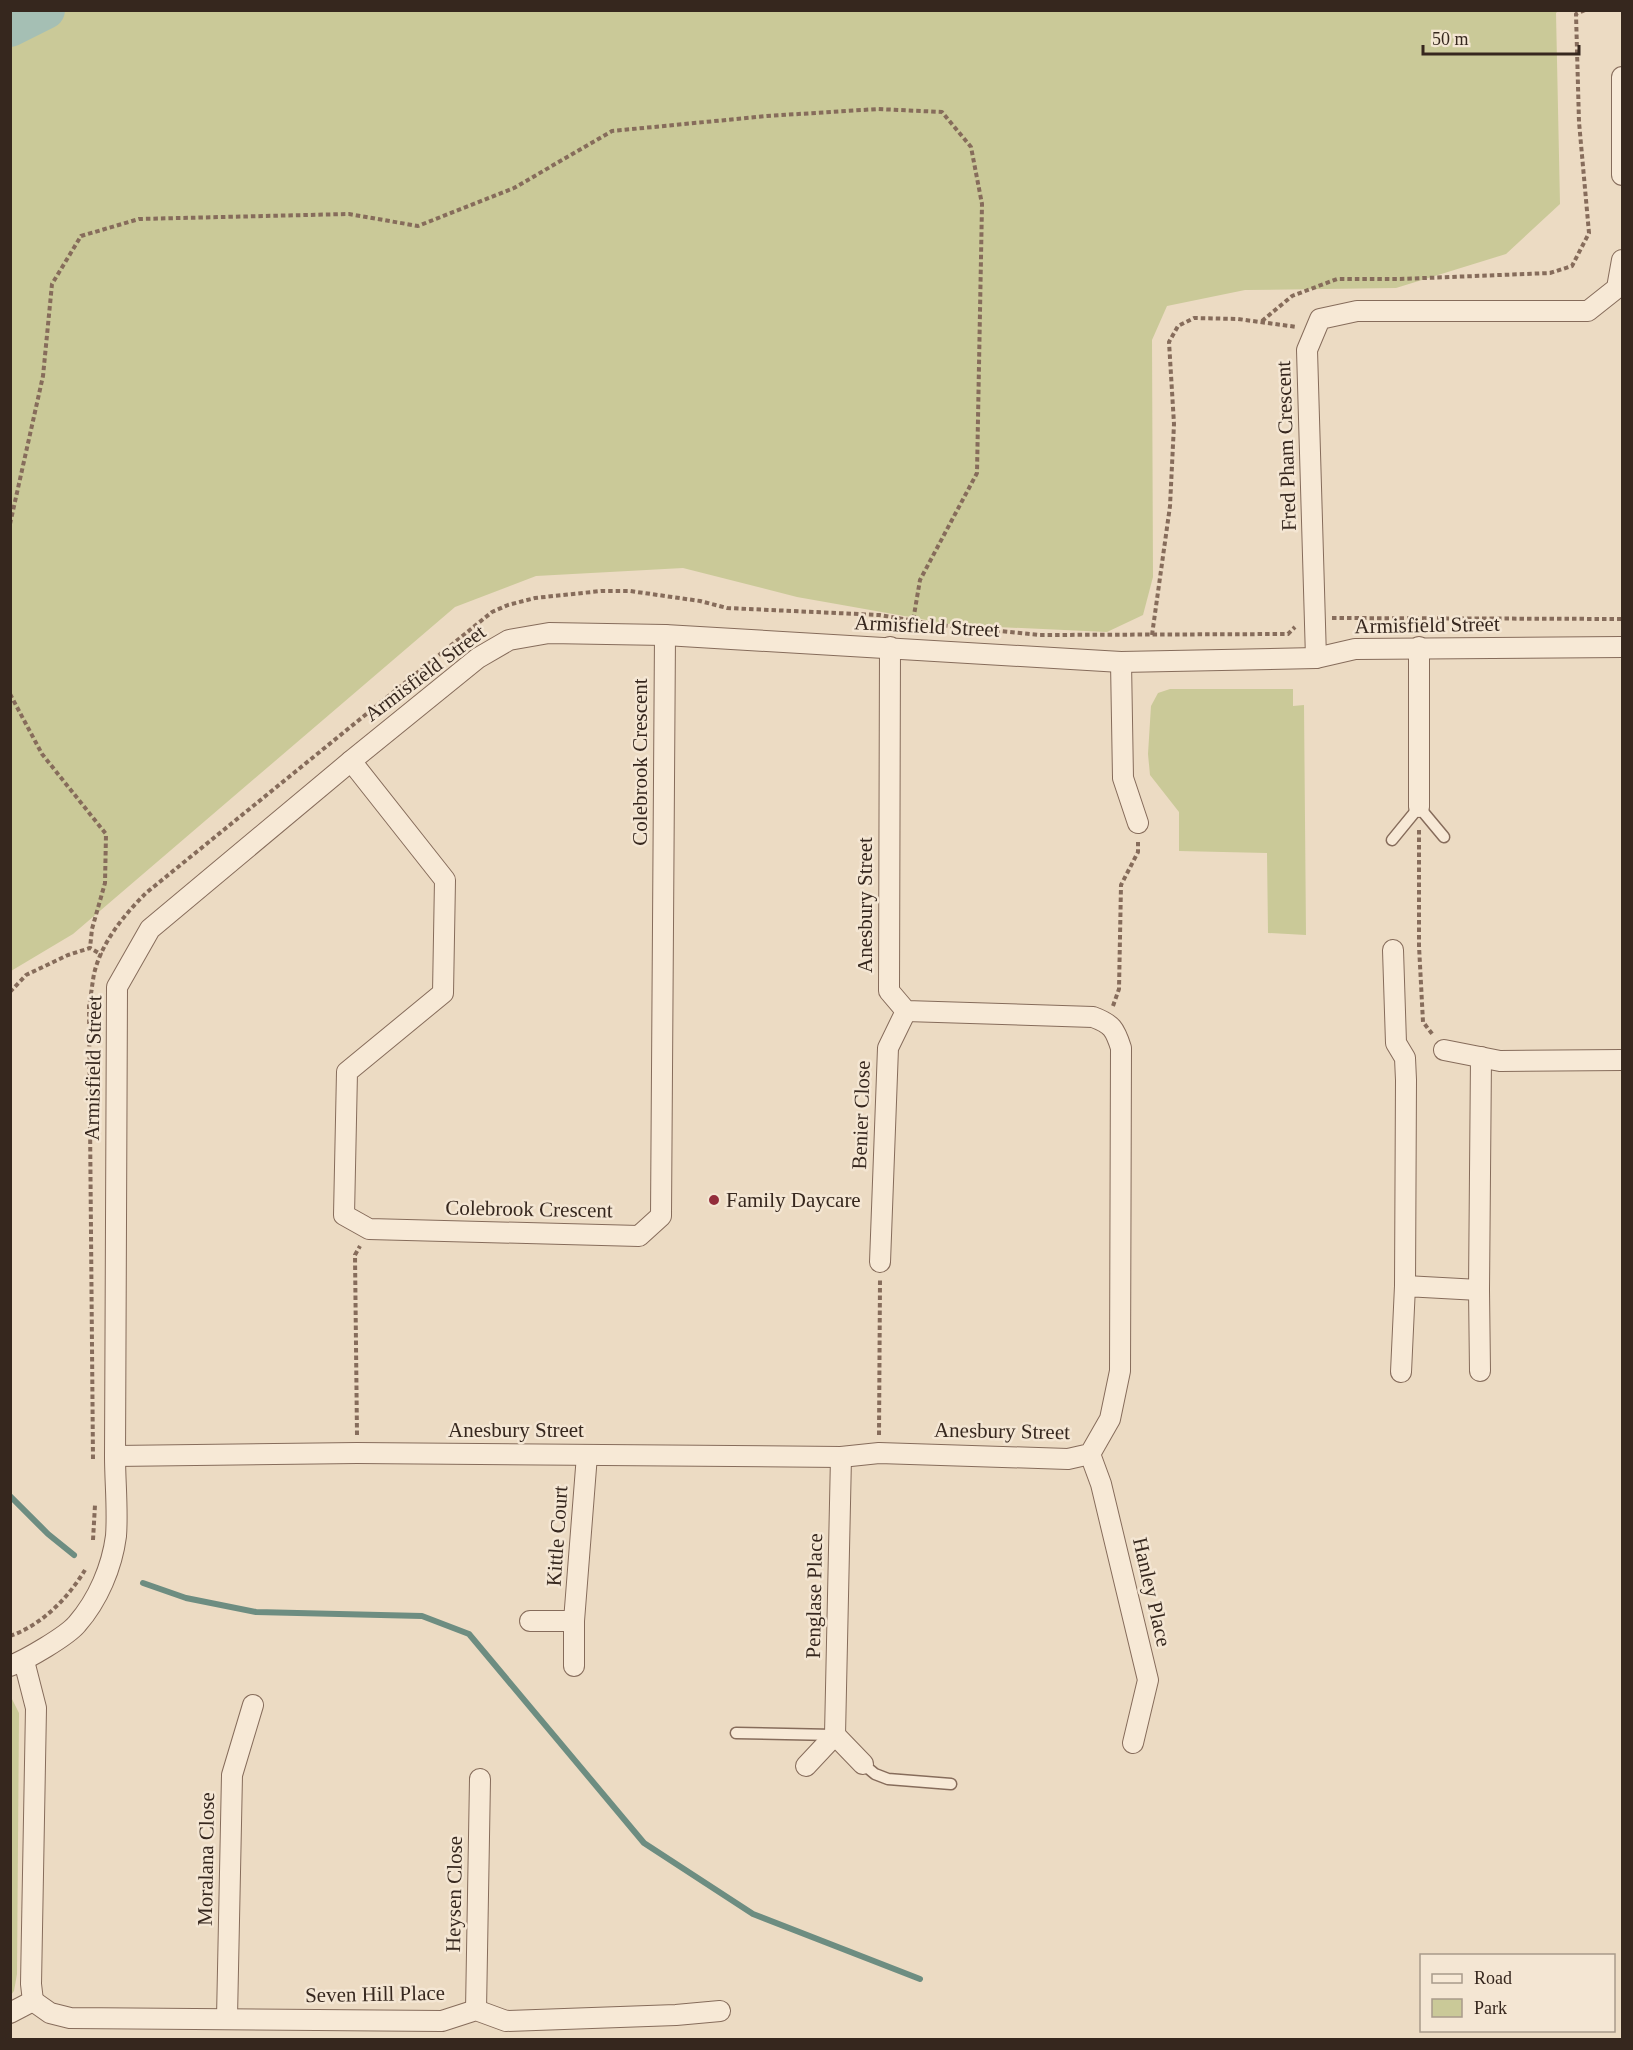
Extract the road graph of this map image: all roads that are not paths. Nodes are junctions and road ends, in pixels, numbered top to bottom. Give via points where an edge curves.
1 (1623, 77) edge
2 (1623, 175) edge
3 (1623, 260) edge
4 (665, 634) junction
5 (890, 647) junction
6 (1419, 647) junction
7 (1623, 647) edge
8 (1316, 658) junction
9 (1121, 662) junction
10 (351, 761) junction
11 (1419, 807) junction
12 (1138, 823) road end
13 (1444, 837) dead end
14 (1392, 840) dead end
15 (1393, 950) dead end
16 (906, 1011) junction
17 (1444, 1050) road end
18 (1481, 1057) junction
19 (1623, 1060) edge
20 (880, 1262) road end
21 (1406, 1286) junction
22 (1479, 1290) junction
23 (1480, 1371) dead end
24 (1401, 1372) dead end
25 (1090, 1454) junction
26 (587, 1455) junction
27 (115, 1456) junction
28 (841, 1457) junction
29 (530, 1621) dead end
30 (574, 1621) junction
31 (17, 1663) edge
32 (574, 1666) dead end
33 (253, 1705) dead end
34 (736, 1733) dead end
35 (835, 1736) junction
36 (1133, 1743) dead end
37 (863, 1764) joint
38 (806, 1766) dead end
39 (480, 1779) dead end
40 (951, 1784) dead end
41 (33, 2001) junction
42 (476, 2010) junction
43 (720, 2011) dead end
44 (10, 2013) edge
45 (226, 2018) junction

1 - 2 street
3 - 8 street, Fred Pham Crescent via 1617,288 1588,311 1357,310 1320,319 1307,350
4 - 5 street, Armisfield Street
4 - 10 street, Armisfield Street via 549,633 509,640 478,658
4 - 10 street, Colebrook Crescent via 661,1216 639,1236 369,1230 344,1215 347,1072 443,993 445,880
5 - 9 street, Armisfield Street
5 - 16 street, Anesbury Street via 889,991
6 - 7 street, Armisfield Street
6 - 8 street, Armisfield Street via 1355,649
6 - 11 street
8 - 9 street, Armisfield Street
9 - 12 street via 1124,778
10 - 27 street, Armisfield Street via 150,929 117,987
11 - 13 lane
11 - 14 lane
15 - 21 street via 1396,1044 1405,1058 1406,1080
16 - 20 street, Benier Close via 888,1048
16 - 25 street, Anesbury Street via 1093,1017 1107,1022 1116,1033 1121,1048 1120,1371 1110,1419
17 - 18 street
18 - 19 street via 1500,1061
18 - 22 street
21 - 22 street
21 - 24 street
22 - 23 street
25 - 28 street, Anesbury Street via 1068,1459 879,1453
25 - 36 street, Hanley Place via 1101,1484 1148,1680
26 - 27 street, Anesbury Street
26 - 28 street, Anesbury Street
26 - 30 street, Kittle Court
27 - 31 street, Armisfield Street via 116,1534 112,1557 96,1597 76,1626
28 - 35 street, Penglase Place
29 - 30 street
30 - 32 street, Kittle Court
31 - 41 street via 36,1708
33 - 45 street, Moralana Close via 232,1774
34 - 35 lane
35 - 37 street
35 - 38 street
37 - 40 lane via 888,1779
39 - 42 street, Heysen Close
41 - 44 street
41 - 45 street, Seven Hill Place via 50,2013 70,2018
42 - 43 street, Seven Hill Place via 506,2021
42 - 45 street, Seven Hill Place via 442,2021

